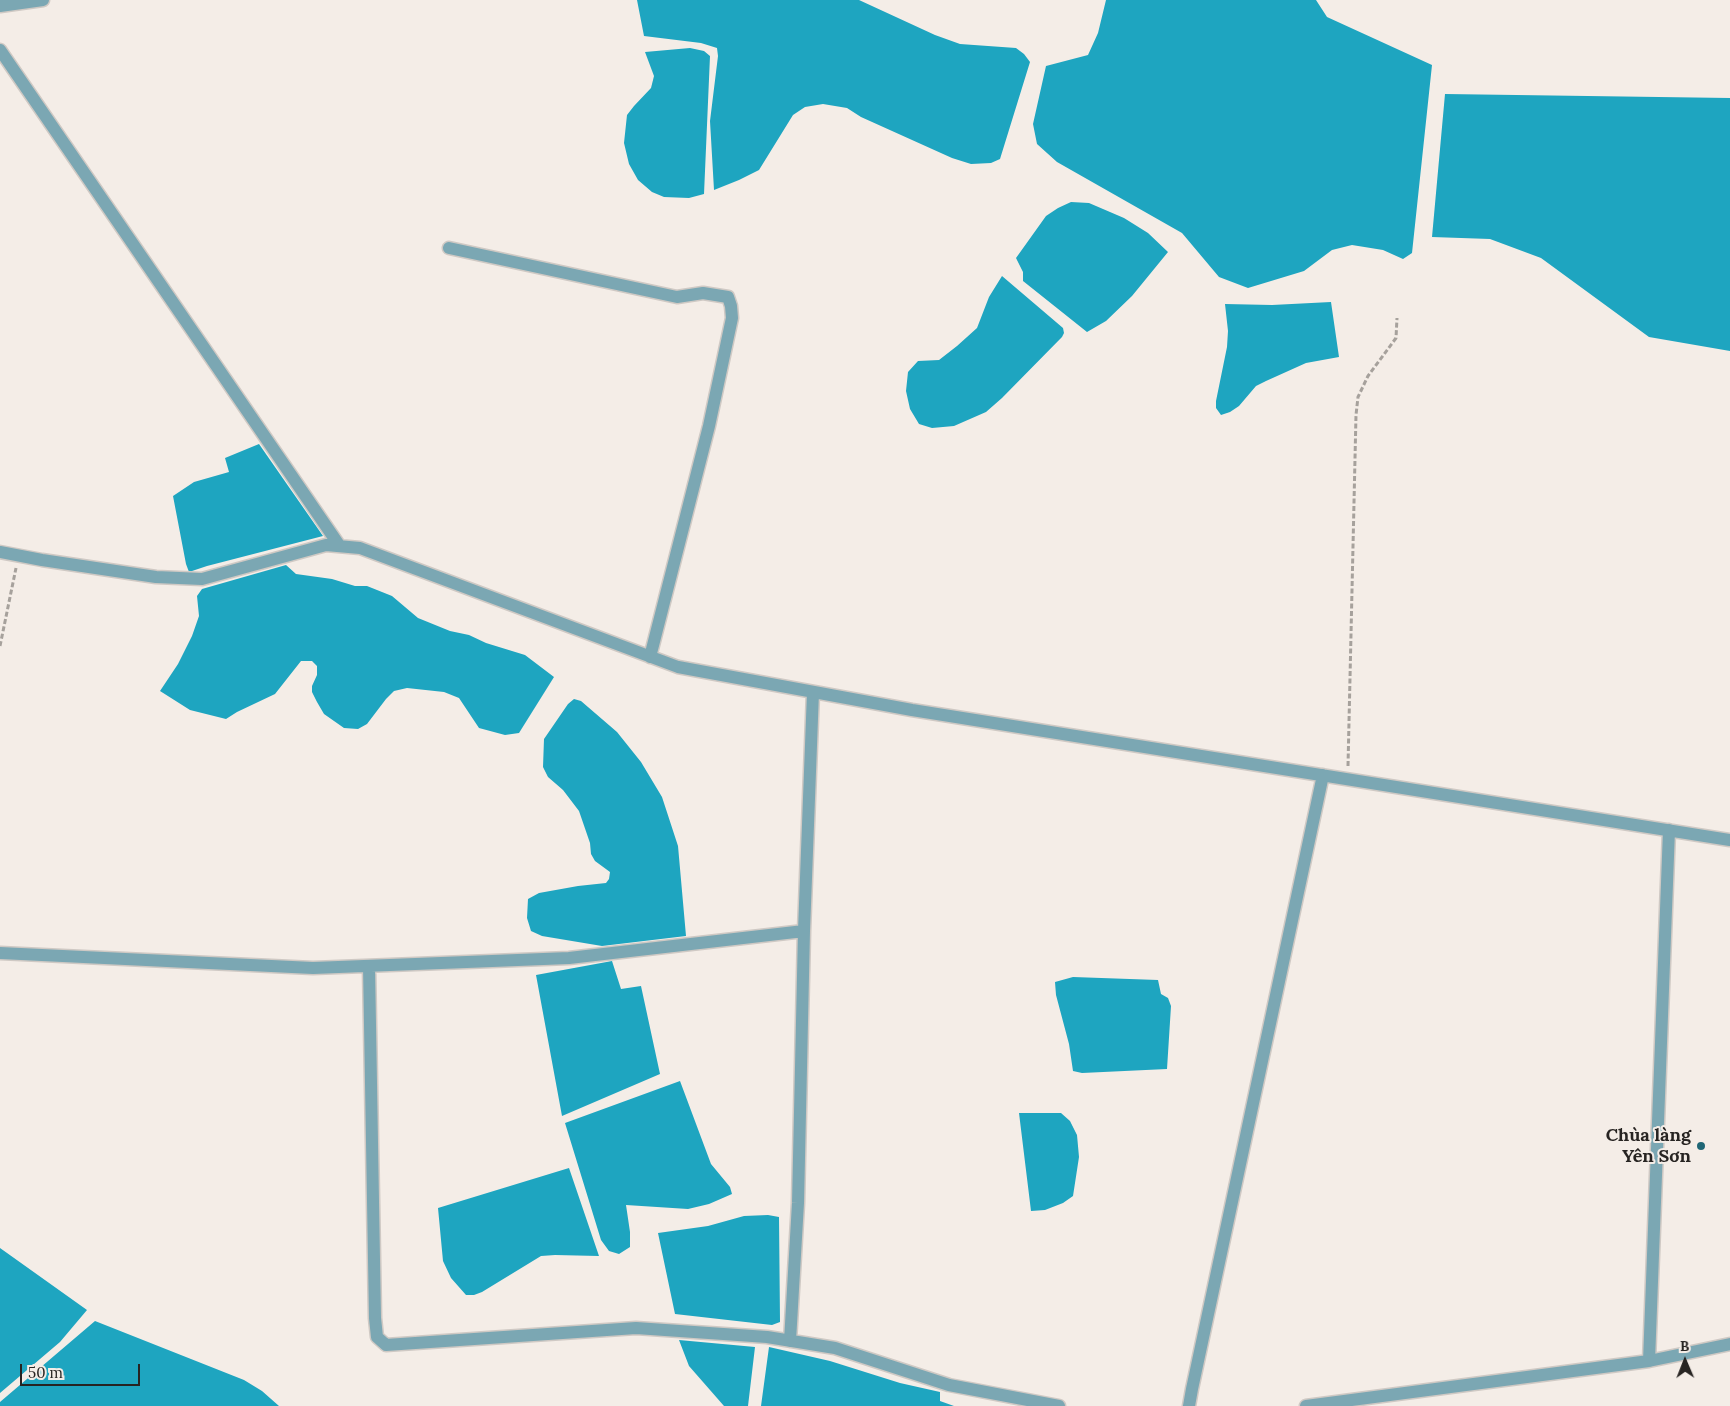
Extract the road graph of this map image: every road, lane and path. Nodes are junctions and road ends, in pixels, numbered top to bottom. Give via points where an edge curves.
1 (43, 0) edge
2 (0, 6) edge
3 (0, 50) edge
4 (449, 248) dead end
5 (1398, 318) dead end
6 (339, 545) junction
7 (0, 552) edge
8 (18, 555) junction
9 (0, 646) edge
10 (650, 657) junction
11 (813, 692) junction
12 (1323, 775) junction
13 (1348, 779) junction
14 (1668, 830) junction
15 (1730, 840) edge
16 (804, 931) junction
17 (0, 953) edge
18 (369, 966) junction
19 (790, 1341) junction
20 (1730, 1344) edge
21 (1649, 1361) junction
22 (1059, 1406) edge
23 (1189, 1406) edge
24 (1306, 1406) edge

1 - 2 street
3 - 6 street
4 - 10 street via 677,296 703,293 728,297 732,318
5 - 13 path via 1396,338 1368,376 1358,397 1356,415
6 - 8 street via 309,549 202,579 156,577
6 - 10 street via 360,548 460,584
7 - 8 street
8 - 9 path
10 - 11 street via 678,667
11 - 12 street
11 - 16 street
12 - 13 street
12 - 23 street
13 - 14 street
14 - 15 street
14 - 21 street
16 - 18 street via 569,958
16 - 19 street via 798,1203
17 - 18 street via 313,968
18 - 19 street via 377,1337 386,1345 636,1328
19 - 22 street via 835,1348 949,1386
20 - 21 street
21 - 24 street

